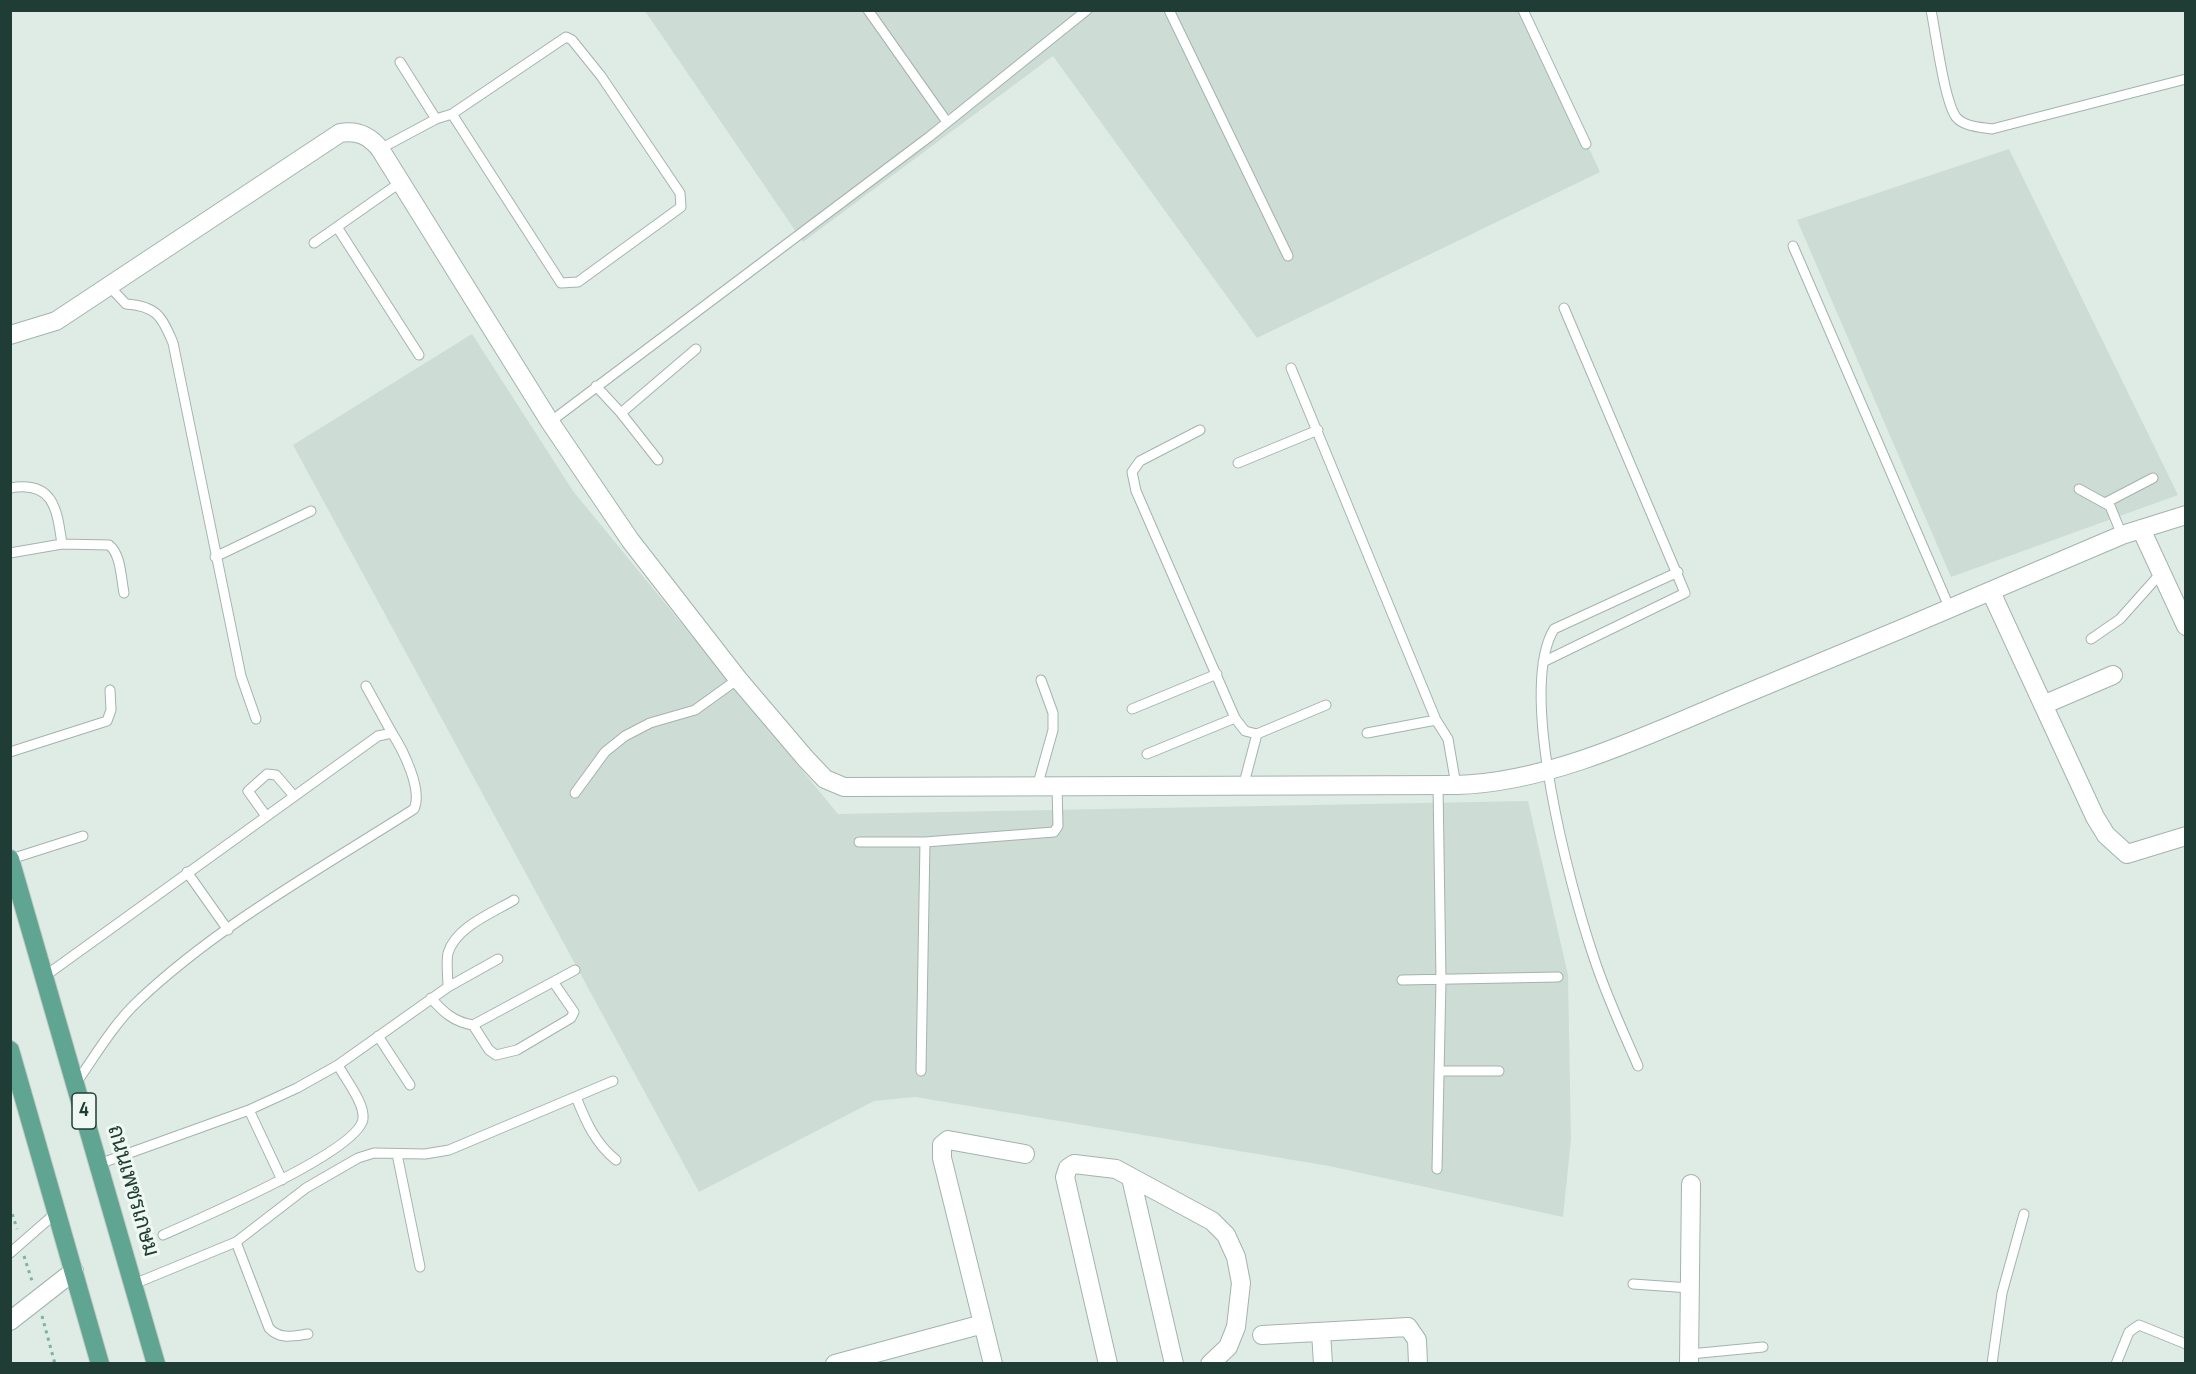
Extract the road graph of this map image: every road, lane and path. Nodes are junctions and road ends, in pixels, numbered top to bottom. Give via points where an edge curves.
1 (868, 10) edge
2 (1088, 10) edge
3 (1169, 10) edge
4 (1523, 10) edge
5 (1931, 10) edge
6 (400, 62) dead end
7 (2186, 79) edge
8 (452, 114) junction
9 (436, 119) junction
10 (947, 122) junction
11 (1586, 144) dead end
12 (380, 149) junction
13 (400, 183) junction
14 (338, 227) junction
15 (314, 243) dead end
16 (1793, 246) dead end
17 (1288, 256) dead end
18 (109, 286) junction
19 (1564, 308) dead end
20 (10, 335) edge
21 (696, 349) dead end
22 (419, 355) dead end
23 (1291, 368) dead end
24 (596, 386) junction
25 (621, 413) junction
26 (550, 422) junction
27 (1200, 430) dead end
28 (1318, 430) junction
29 (658, 460) dead end
30 (1238, 463) dead end
31 (2152, 478) dead end
32 (10, 488) edge
33 (2079, 489) dead end
34 (2105, 503) junction
35 (311, 511) dead end
36 (2186, 515) edge
37 (2141, 529) junction
38 (2122, 535) junction
39 (62, 544) junction
40 (10, 553) edge
41 (215, 556) junction
42 (1678, 572) junction
43 (2161, 573) junction
44 (1991, 592) junction
45 (124, 593) dead end
46 (1950, 609) junction
47 (2186, 626) edge
48 (2091, 639) dead end
49 (1543, 662) junction
50 (1217, 674) junction
51 (2113, 675) dead end
52 (738, 679) junction
53 (1041, 680) dead end
54 (366, 686) dead end
55 (110, 690) dead end
56 (1326, 705) dead end
57 (2043, 705) junction
58 (1132, 710) dead end
59 (1235, 718) junction
60 (256, 719) dead end
61 (1436, 720) junction
62 (392, 733) junction
63 (1366, 733) dead end
64 (1257, 734) junction
65 (10, 752) edge
66 (1147, 754) dead end
67 (1546, 772) junction
68 (1438, 785) junction
69 (1456, 785) junction
70 (1037, 786) junction
71 (1057, 787) junction
72 (1242, 787) junction
73 (575, 794) dead end
74 (294, 796) junction
75 (266, 816) junction
76 (83, 836) dead end
77 (2186, 836) edge
78 (860, 842) dead end
79 (926, 842) junction
80 (11, 859) edge
81 (187, 872) junction
82 (514, 900) dead end
83 (228, 930) junction
84 (498, 959) dead end
85 (575, 970) dead end
86 (45, 976) junction
87 (1558, 977) dead end
88 (1402, 980) dead end
89 (1441, 980) junction
90 (554, 982) junction
91 (448, 987) junction
92 (431, 998) junction
93 (473, 1025) junction
94 (378, 1036) junction
95 (10, 1050) edge
96 (338, 1065) junction
97 (1638, 1066) dead end
98 (921, 1071) dead end
99 (1439, 1071) junction
100 (1499, 1071) dead end
101 (14, 1076) edge
102 (613, 1081) dead end
103 (76, 1083) junction
104 (410, 1085) dead end
105 (576, 1097) junction
106 (249, 1110) junction
107 (397, 1154) junction
108 (1025, 1154) dead end
109 (616, 1160) dead end
110 (99, 1164) junction
111 (1437, 1169) dead end
112 (1131, 1178) junction
113 (282, 1180) junction
114 (1691, 1184) dead end
115 (57, 1212) junction
116 (2024, 1214) dead end
117 (163, 1234) dead end
118 (236, 1242) junction
119 (10, 1253) edge
120 (420, 1267) dead end
121 (74, 1271) junction
122 (134, 1284) junction
123 (1633, 1284) dead end
124 (1690, 1288) junction
125 (10, 1321) edge
126 (983, 1324) junction
127 (1321, 1332) junction
128 (308, 1334) dead end
129 (1262, 1335) dead end
130 (2186, 1344) edge
131 (1762, 1347) dead end
132 (1689, 1359) edge
133 (100, 1364) edge
134 (156, 1364) edge
135 (835, 1364) edge
136 (993, 1364) edge
137 (1108, 1364) edge
138 (1174, 1364) edge
139 (1210, 1364) edge
140 (1323, 1364) edge
141 (1418, 1364) edge
142 (1992, 1364) edge
143 (2116, 1364) edge

1 - 10 lane
2 - 10 lane
3 - 17 lane
4 - 11 lane
5 - 7 lane via 1950,100 1957,118 1971,126 1992,129
6 - 9 lane
8 - 8 lane via 566,37 601,76 680,193 681,207 578,282 561,283
8 - 9 lane
9 - 12 lane
10 - 24 lane
12 - 13 street
12 - 18 street via 363,134 340,133
13 - 14 lane
13 - 26 street
14 - 15 lane
14 - 22 lane
16 - 46 lane
18 - 20 street via 56,321
18 - 41 lane via 126,304 142,305 156,312 173,343
19 - 42 lane
21 - 25 lane
23 - 28 lane
24 - 25 lane
24 - 26 lane
25 - 29 lane
26 - 52 street via 630,540
27 - 50 lane via 1140,460 1132,472 1136,491
28 - 30 lane
28 - 61 lane
31 - 34 lane
32 - 39 lane via 35,487 46,494 58,517
33 - 34 lane
34 - 38 lane via 2110,506
35 - 41 lane
36 - 37 street
37 - 38 street
37 - 43 street
38 - 44 street
39 - 40 lane
39 - 45 lane via 97,543 115,549
41 - 60 lane via 245,693
42 - 49 lane via 1554,629 1546,643
42 - 49 lane via 1685,589 1682,596
43 - 47 street
43 - 48 lane via 2120,619
44 - 46 street
44 - 57 street
46 - 67 street
49 - 67 lane
50 - 58 lane
50 - 59 lane
51 - 57 street
52 - 70 street via 825,779 844,787
52 - 73 lane via 695,710 650,723 625,736 605,752
53 - 70 lane via 1053,713 1053,730
54 - 62 lane
55 - 65 lane via 107,721
56 - 64 lane
57 - 77 street via 2095,817 2117,846 2127,854
59 - 64 lane via 1245,730
59 - 66 lane
61 - 63 lane
61 - 69 lane via 1448,739
62 - 74 lane via 378,736
62 - 83 lane via 417,789 419,800 414,809
64 - 72 lane
67 - 69 street via 1489,784
67 - 97 lane via 1593,956
68 - 69 street
68 - 72 street
68 - 89 lane
70 - 71 street
71 - 72 street
71 - 79 lane via 1058,826 1054,832
74 - 75 lane
74 - 75 lane via 276,775 267,774 248,791
75 - 81 lane
76 - 80 lane
78 - 79 lane
79 - 98 lane
80 - 86 main road, ถนนเพชรเกษม / 4
81 - 83 lane
81 - 86 lane
82 - 91 lane via 465,930 455,942 448,954
83 - 103 lane via 136,1003
84 - 91 lane
85 - 90 lane
86 - 103 main road, ถนนเพชรเกษม / 4
87 - 89 lane
88 - 89 lane
89 - 99 lane
90 - 93 lane
90 - 93 lane via 574,1012 571,1018 517,1050 496,1055
91 - 92 lane
92 - 93 lane via 443,1013 462,1024
92 - 94 lane
94 - 96 lane
94 - 104 lane
95 - 101 main road
96 - 106 lane
96 - 113 lane via 363,1110 360,1127 347,1140
99 - 100 lane
99 - 111 lane
101 - 115 main road
102 - 105 lane
103 - 110 main road, ถนนเพชรเกษม / 4
105 - 107 lane via 449,1150
105 - 109 lane via 592,1134
106 - 110 lane
106 - 113 lane
107 - 118 lane via 374,1153 358,1158 306,1188
107 - 120 lane
108 - 126 street via 961,1141 948,1140 942,1145
110 - 122 main road, ถนนเพชรเกษม / 4
112 - 137 street via 1116,1169 1074,1164 1065,1177
112 - 138 street
112 - 139 street via 1212,1221 1231,1246 1240,1284 1236,1327 1228,1347
113 - 117 lane
114 - 124 street
115 - 119 lane
115 - 121 main road
116 - 142 lane via 2002,1293
118 - 122 lane
118 - 128 lane via 269,1329 275,1335
121 - 125 street
121 - 133 main road
122 - 134 main road, ถนนเพชรเกษม / 4
123 - 124 lane
124 - 132 street
126 - 135 street
126 - 136 street
127 - 129 street
127 - 140 street
127 - 141 street via 1408,1327 1417,1340
130 - 143 lane via 2139,1325 2129,1332
131 - 132 lane

